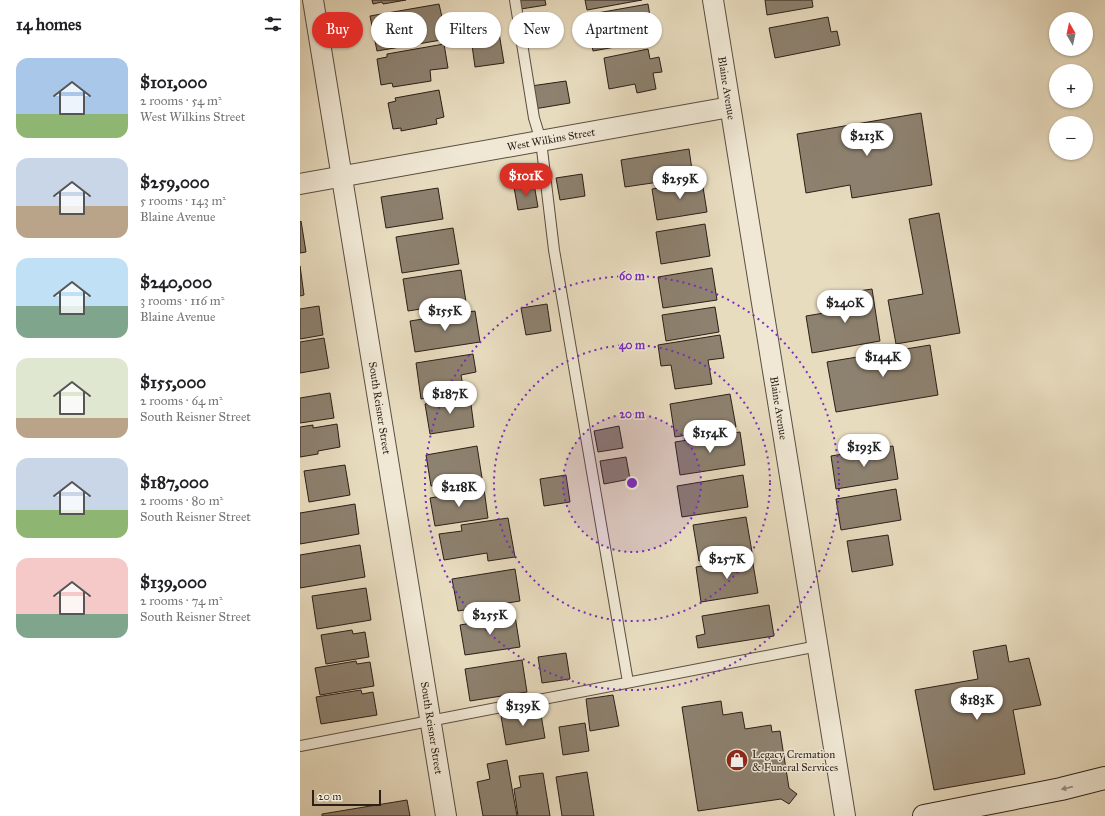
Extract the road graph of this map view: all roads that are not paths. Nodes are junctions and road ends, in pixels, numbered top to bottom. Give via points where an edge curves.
1 (313, 0) edge
2 (514, 0) edge
3 (713, 0) edge
4 (730, 107) junction
5 (542, 141) junction
6 (342, 177) junction
7 (300, 184) edge
8 (818, 646) junction
9 (628, 682) junction
10 (430, 720) junction
11 (300, 746) edge
12 (1105, 778) edge
13 (446, 816) edge
14 (845, 816) edge
15 (924, 816) edge

1 - 6 street, South Reisner Street
2 - 5 lane via 534,118
3 - 4 street, Blaine Avenue
4 - 5 street, West Wilkins Street
4 - 8 street, Blaine Avenue
5 - 6 street, West Wilkins Street
5 - 9 lane via 554,250
6 - 7 street, West Wilkins Street
6 - 10 street, South Reisner Street
8 - 9 lane
8 - 14 street, Blaine Avenue
9 - 10 lane
10 - 11 lane
10 - 13 street, South Reisner Street
12 -> 15 main road

